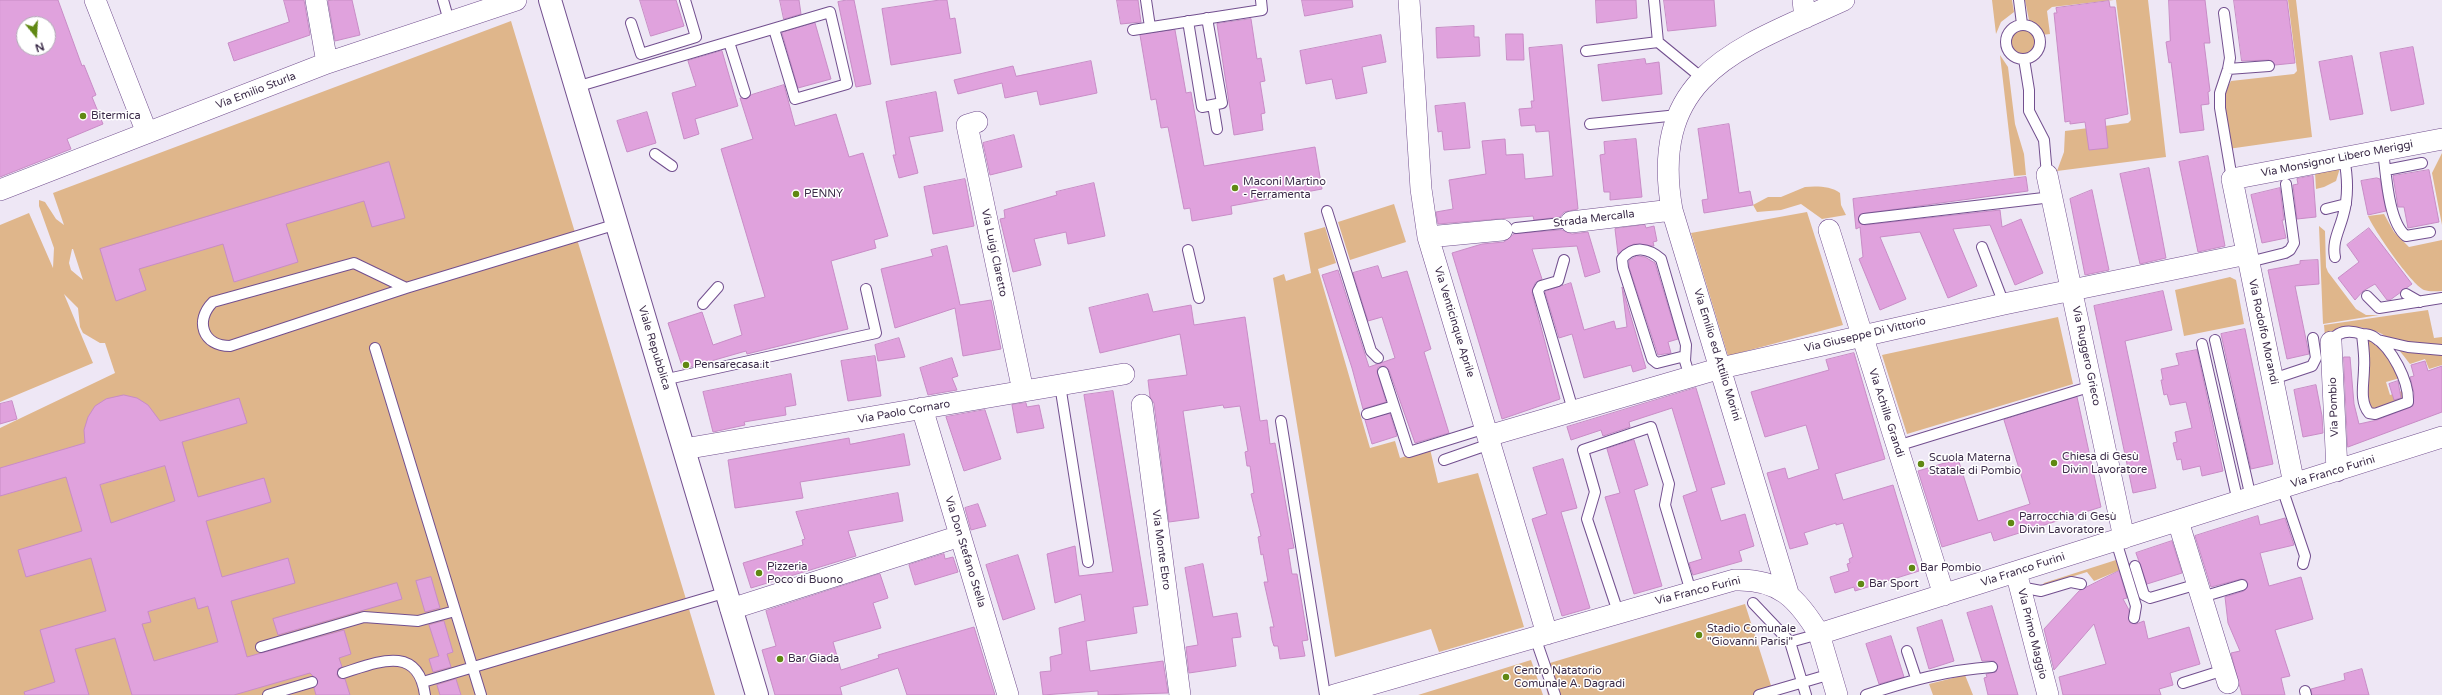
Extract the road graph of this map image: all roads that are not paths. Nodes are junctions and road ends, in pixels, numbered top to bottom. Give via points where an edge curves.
1 (95, 0) edge
2 (316, 0) edge
3 (443, 0) edge
4 (516, 0) edge
5 (550, 0) edge
6 (685, 0) edge
7 (1146, 0) edge
8 (1261, 0) edge
9 (1409, 0) edge
10 (1654, 0) edge
11 (1844, 0) edge
12 (2019, 0) edge
13 (1804, 9) edge
14 (2224, 13) dead end
15 (1207, 18) junction
16 (449, 21) junction
17 (1188, 21) junction
18 (631, 23) dead end
19 (2022, 24) junction
20 (1150, 27) junction
21 (774, 29) junction
22 (1133, 30) dead end
23 (729, 42) junction
24 (1658, 42) junction
25 (1586, 51) dead end
26 (2024, 59) junction
27 (327, 63) junction
28 (2269, 66) dead end
29 (2228, 69) junction
30 (1702, 78) junction
31 (576, 87) junction
32 (745, 93) dead end
33 (1213, 105) junction
34 (1678, 115) junction
35 (977, 122) dead end
36 (1590, 124) dead end
37 (1218, 129) dead end
38 (147, 133) junction
39 (2442, 139) edge
40 (655, 154) dead end
41 (2344, 158) junction
42 (2384, 160) junction
43 (2422, 163) dead end
44 (672, 166) dead end
45 (2048, 175) joint
46 (2232, 179) junction
47 (2286, 184) dead end
48 (0, 190) edge
49 (2052, 197) junction
50 (2346, 204) junction
51 (2326, 209) dead end
52 (1672, 210) junction
53 (1327, 211) dead end
54 (1864, 219) dead end
55 (1572, 222) joint
56 (617, 224) junction
57 (1509, 229) joint
58 (1829, 230) dead end
59 (2430, 232) dead end
60 (1428, 237) junction
61 (1982, 247) dead end
62 (1188, 250) dead end
63 (2335, 257) dead end
64 (2248, 258) junction
65 (1564, 260) dead end
66 (718, 287) dead end
67 (406, 288) junction
68 (866, 289) dead end
69 (2072, 291) junction
70 (2406, 294) dead end
71 (2367, 296) dead end
72 (1199, 298) dead end
73 (2442, 298) edge
74 (2420, 302) junction
75 (703, 304) dead end
76 (2004, 304) junction
77 (2362, 334) junction
78 (1862, 336) junction
79 (2215, 340) dead end
80 (2322, 340) junction
81 (2378, 340) junction
82 (2202, 344) dead end
83 (375, 348) dead end
84 (2442, 350) edge
85 (1685, 356) junction
86 (1378, 358) dead end
87 (1721, 368) junction
88 (1383, 372) dead end
89 (1124, 374) dead end
90 (1690, 377) junction
91 (2273, 379) junction
92 (663, 380) junction
93 (1060, 385) junction
94 (2092, 386) junction
95 (1023, 391) junction
96 (1142, 405) dead end
97 (1394, 406) junction
98 (922, 408) junction
99 (1573, 410) junction
100 (1367, 414) dead end
101 (1282, 422) dead end
102 (1488, 436) junction
103 (2442, 438) edge
104 (1897, 446) junction
105 (684, 449) junction
106 (1444, 460) dead end
107 (2337, 471) junction
108 (2288, 486) junction
109 (2244, 500) junction
110 (2178, 521) junction
111 (960, 536) junction
112 (2120, 539) junction
113 (1088, 562) dead end
114 (2303, 564) dead end
115 (2135, 566) dead end
116 (2018, 579) junction
117 (2081, 584) dead end
118 (2242, 585) dead end
119 (2200, 590) junction
120 (1691, 592) junction
121 (1788, 593) junction
122 (1944, 595) junction
123 (729, 600) junction
124 (1753, 603) dead end
125 (456, 611) junction
126 (1618, 612) junction
127 (2134, 618) dead end
128 (1819, 634) junction
129 (1541, 636) junction
130 (1790, 642) junction
131 (261, 647) dead end
132 (1907, 650) dead end
133 (473, 667) junction
134 (1992, 667) dead end
135 (343, 672) dead end
136 (1830, 674) junction
137 (2226, 676) joint
138 (1916, 678) junction
139 (312, 682) dead end
140 (423, 682) junction
141 (1802, 683) junction
142 (2183, 683) dead end
143 (268, 695) edge
144 (425, 695) edge
145 (481, 695) edge
146 (757, 695) edge
147 (1008, 695) edge
148 (1180, 695) edge
149 (1325, 695) edge
150 (1334, 695) edge
151 (1555, 695) edge
152 (1759, 695) edge
153 (1806, 695) edge
154 (1837, 695) edge
155 (1866, 695) edge
156 (2048, 695) edge

1 - 38 street
2 - 27 street
3 - 16 lane
4 - 16 street, Via Emilio Sturla
5 - 31 main road, Viale Repubblica
6 - 18 lane via 696,38 641,54
7 - 20 lane
8 - 15 lane via 1262,10
9 - 60 street, Via Venticinque Aprile via 1421,189
10 - 24 lane
11 - 13 street, Via Emilio ed Attilio Morini
12 - 19 lane
13 - 30 street, Via Emilio ed Attilio Morini via 1720,61
14 - 29 lane via 2230,58
15 - 17 lane
15 - 33 lane via 1222,103
16 - 27 street, Via Emilio Sturla
17 - 20 lane
17 - 33 lane via 1202,107
19 - 26 lane via 2034,28 2040,42 2035,54
19 - 26 lane via 2009,31 2005,42 2012,55
20 - 22 lane
21 - 21 lane via 830,12 847,84 795,99
21 - 23 lane
23 - 31 lane
23 - 32 lane
24 - 25 lane
24 - 30 lane
26 - 45 lane via 2029,90 2028,111 2044,140
27 - 38 street, Via Emilio Sturla
28 - 29 lane
29 - 46 lane via 2220,93 2220,108
30 - 34 street, Via Emilio ed Attilio Morini
31 - 56 main road, Viale Repubblica
33 - 37 lane
34 - 36 lane
34 - 52 street, Via Emilio ed Attilio Morini via 1670,139 1667,160
35 - 95 street, Via Luigi Claretto via 967,124
38 - 48 street, Via Emilio Sturla
39 - 42 street, Via Monsignor Libero Meriggi
40 - 44 lane
41 - 42 street, Via Monsignor Libero Meriggi
41 - 46 street, Via Monsignor Libero Meriggi
41 - 50 lane via 2349,186
42 - 43 lane
42 - 59 lane via 2392,210 2402,233 2409,236
45 - 49 street, Via Ruggero Grieco
46 - 64 street, Via Rodolfo Morandi
47 - 64 lane via 2294,243 2290,250 2284,253
49 - 54 lane
49 - 69 street, Via Ruggero Grieco
50 - 51 lane
50 - 63 lane via 2333,246
52 - 55 street, Strada Mercalla
52 - 87 street, Via Emilio ed Attilio Morini
53 - 86 lane via 1371,351
55 - 57 lane, Strada Mercalla
56 - 67 lane
56 - 92 main road, Viale Repubblica
57 - 60 street, Strada Mercalla
58 - 78 street, Via Achille Grandi
60 - 102 street, Via Venticinque Aprile
61 - 76 lane
62 - 72 lane
64 - 69 street, Via Giuseppe Di Vittorio
64 - 91 street, Via Rodolfo Morandi
65 - 99 lane via 1558,281 1541,286 1538,291
66 - 75 lane
67 - 67 lane via 230,346 214,343 204,331 204,315 213,302 354,263
68 - 92 lane via 876,332
69 - 76 street, Via Giuseppe Di Vittorio
69 - 94 street, Via Ruggero Grieco
70 - 74 lane
71 - 74 lane via 2371,303 2379,308
73 - 74 lane
76 - 78 street, Via Giuseppe Di Vittorio
77 - 80 lane via 2345,332
77 - 81 lane
77 - 81 lane via 2363,401 2369,413 2408,402 2409,393 2401,373 2389,352
78 - 87 street, Via Giuseppe Di Vittorio
78 - 104 street, Via Achille Grandi
79 - 109 lane
80 - 91 lane via 2312,366
80 - 107 street, Via Pombio
81 - 84 lane via 2408,347
82 - 109 lane
83 - 125 lane
85 - 85 lane via 1686,345 1661,259 1652,251 1642,249 1626,253 1622,259 1623,268 1652,360 1657,363
85 - 90 lane
87 - 90 street, Via Giuseppe Di Vittorio
87 - 121 street, Via Emilio ed Attilio Morini
88 - 97 lane
89 - 93 street, Via Paolo Cornaro
90 - 99 street, Via Giuseppe Di Vittorio
91 - 108 street, Via Rodolfo Morandi
92 - 105 main road, Viale Repubblica
93 - 95 street, Via Paolo Cornaro
93 - 113 lane
94 - 104 lane
94 - 112 street, Via Ruggero Grieco
95 - 98 street, Via Paolo Cornaro
96 - 148 street, Via Monte Ebro
97 - 100 lane
97 - 102 lane via 1408,452
98 - 105 street, Via Paolo Cornaro
98 - 111 street, Via Don Stefano Stella
99 - 102 street, Via Giuseppe Di Vittorio
101 - 149 lane
102 - 106 lane
102 - 129 street, Via Venticinque Aprile
103 - 107 street, Via Franco Furini
104 - 122 street, Via Achille Grandi
105 - 123 main road, Viale Repubblica
107 - 108 street, Via Franco Furini
108 - 109 street, Via Franco Furini
108 - 114 lane via 2304,556
109 - 110 street, Via Franco Furini
110 - 112 street, Via Franco Furini
110 - 119 street
111 - 123 street
111 - 147 street, Via Don Stefano Stella
112 - 116 street, Via Franco Furini
112 - 127 lane via 2136,606
115 - 119 lane via 2144,595 2150,598
116 - 117 lane via 2041,591 2071,582
116 - 122 street, Via Franco Furini
116 - 156 street, Via Primo Maggio
118 - 119 lane
119 - 137 street
120 - 121 street, Via Franco Furini via 1734,580 1754,579
120 - 126 street, Via Franco Furini
120 - 126 lane via 1665,505 1669,484 1651,427 1583,450 1594,492 1587,519
121 - 128 street, Via Franco Furini via 1806,613
122 - 128 street, Via Franco Furini
123 - 133 lane
123 - 146 main road, Viale Repubblica
124 - 130 lane
125 - 131 lane via 418,621 364,617
125 - 133 lane
126 - 129 street, Via Franco Furini
128 - 130 lane
128 - 136 street
129 - 150 street, Via Franco Furini
129 - 151 lane
130 - 141 lane
132 - 138 lane
133 - 140 lane
133 - 145 lane
134 - 138 lane via 1959,669 1926,679
135 - 140 lane via 392,660 407,662 416,670
136 - 141 lane
136 - 154 street
137 - 142 lane
138 - 155 lane
139 - 143 lane
140 - 144 lane
141 - 152 lane
141 - 153 lane

